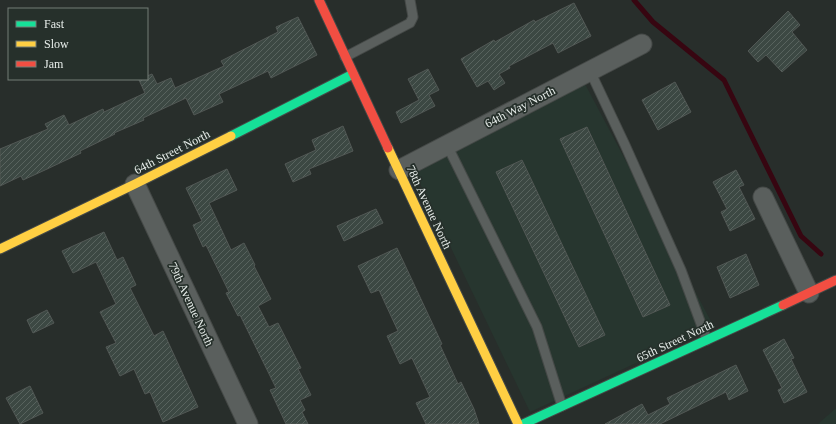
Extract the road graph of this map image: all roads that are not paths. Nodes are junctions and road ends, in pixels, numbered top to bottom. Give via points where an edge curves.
1 (319, 0) edge
2 (410, 0) edge
3 (642, 44) dead end
4 (345, 57) junction
5 (590, 71) junction
6 (353, 74) junction
7 (447, 145) junction
8 (398, 170) junction
9 (135, 184) junction
10 (763, 196) dead end
11 (0, 249) edge
12 (836, 280) edge
13 (810, 293) junction
14 (707, 340) junction
15 (562, 406) junction
16 (248, 424) edge
17 (518, 424) edge
18 (524, 424) edge

1 - 4 street, 78th Avenue North
2 - 4 lane via 413,17 410,23
3 - 5 street, 64th Way North
4 - 6 street, 78th Avenue North
5 - 7 street, 64th Way North
5 - 14 lane via 681,270
6 - 8 street, 78th Avenue North
6 - 9 street, 64th Street North
7 - 8 street, 64th Way North
7 - 15 lane via 537,327
8 - 17 street, 78th Avenue North
9 - 11 street, 64th Street North
9 - 16 street, 79th Avenue North
10 - 13 street
12 - 13 street, 65th Street North
13 - 14 street, 65th Street North
14 - 15 street, 65th Street North
15 - 18 street, 65th Street North

